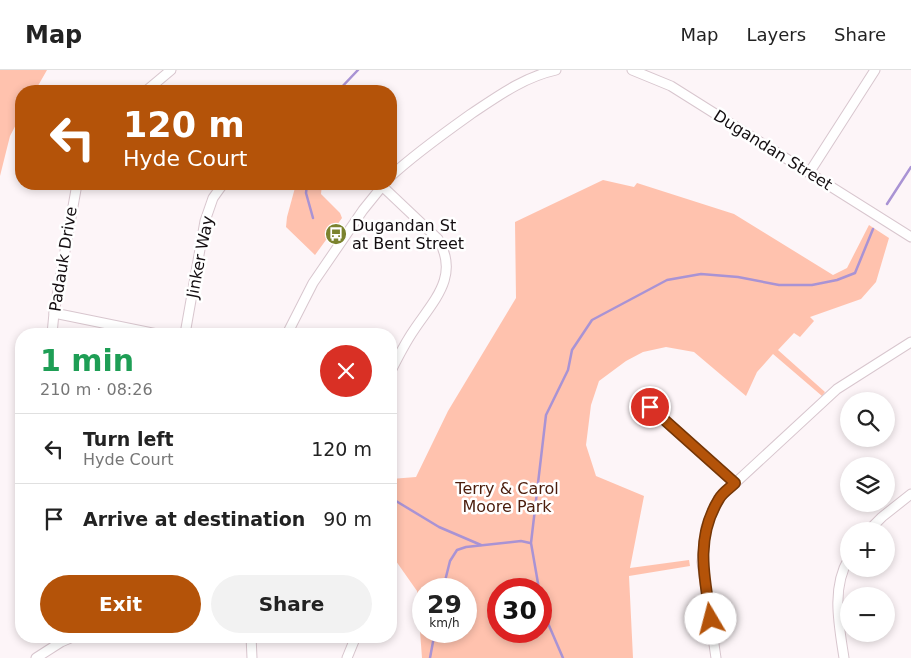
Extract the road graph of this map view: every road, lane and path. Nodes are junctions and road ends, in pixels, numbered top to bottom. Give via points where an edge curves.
1 (171, 70) edge
2 (556, 70) edge
3 (632, 70) edge
4 (875, 70) edge
5 (153, 85) edge
6 (397, 171) edge
7 (809, 173) junction
8 (76, 190) edge
9 (218, 190) edge
10 (379, 190) edge
11 (388, 190) edge
12 (911, 237) edge
13 (54, 313) junction
14 (53, 328) edge
15 (128, 328) edge
16 (186, 328) edge
17 (290, 328) edge
18 (911, 342) edge
19 (397, 360) edge
20 (650, 407) dead end
21 (735, 483) junction
22 (911, 494) edge
23 (877, 522) edge
24 (841, 577) edge
25 (59, 643) edge
26 (251, 643) edge
27 (353, 643) edge
28 (36, 658) edge
29 (252, 658) edge
30 (347, 658) edge
31 (716, 658) edge
32 (844, 658) edge

1 - 5 street
2 - 6 street via 524,81 499,95 423,148
3 - 7 street, Dugandan Street via 671,86
4 - 7 street
7 - 12 street, Dugandan Street
8 - 13 street, Padauk Drive
9 - 16 street, Jinker Way via 205,221
10 - 17 street via 312,283
11 - 19 street via 438,239 447,269 441,293
13 - 14 street, Padauk Drive
13 - 15 street
18 - 21 street via 837,389
20 - 21 street
21 - 31 street via 719,498 706,527 702,562
22 - 23 street
24 - 32 street via 837,595
25 - 28 street
26 - 29 street
27 - 30 street

